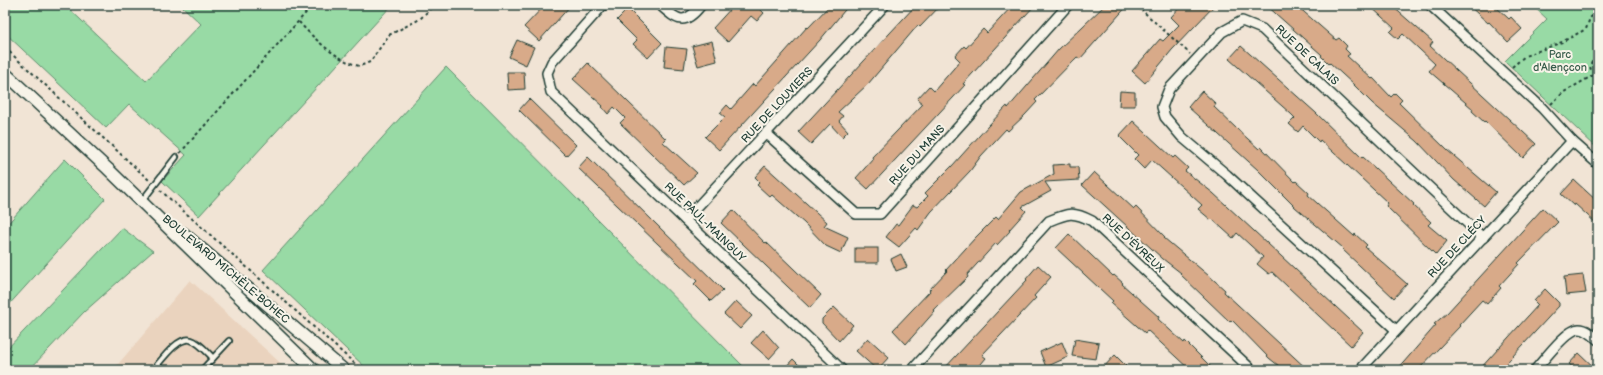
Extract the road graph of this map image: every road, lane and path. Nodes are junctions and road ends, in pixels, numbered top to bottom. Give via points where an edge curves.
1 (313, 5) edge
2 (434, 5) edge
3 (603, 5) edge
4 (660, 5) edge
5 (701, 5) edge
6 (885, 5) edge
7 (1068, 5) edge
8 (1136, 5) edge
9 (1430, 5) edge
10 (1598, 10) edge
11 (298, 22) junction
12 (5, 48) edge
13 (1195, 59) junction
14 (1598, 60) edge
15 (5, 73) edge
16 (1598, 73) edge
17 (1505, 74) junction
18 (1542, 108) junction
19 (767, 134) junction
20 (1572, 141) junction
21 (176, 157) joint
22 (1598, 164) edge
23 (151, 182) dead end
24 (159, 189) dead end
25 (142, 200) junction
26 (685, 220) junction
27 (1483, 238) junction
28 (1396, 330) junction
29 (1598, 340) edge
30 (228, 342) dead end
31 (214, 358) junction
32 (153, 370) edge
33 (202, 370) edge
34 (314, 370) edge
35 (344, 370) edge
36 (362, 370) edge
37 (842, 370) edge
38 (912, 370) edge
39 (1252, 370) edge
40 (1360, 370) edge
41 (1535, 370) edge

1 - 11 path
2 - 11 path via 420,19 389,35 370,62 360,66 346,61 312,37
3 - 26 street, RUE PAUL-MAINGUY via 552,62 547,73 551,92
4 - 5 street via 675,18 685,20 693,16
6 - 19 street, RUE DE LOUVIERS
7 - 19 street, RUE DU MANS via 880,214 856,214
8 - 13 path
9 - 17 street
10 - 17 path via 1590,18 1586,29 1562,42 1525,56
11 - 21 path
12 - 23 path
13 - 27 street, RUE DE CALAIS via 1222,32 1242,21 1262,29
13 - 28 street, RUE DE CALAIS via 1169,88 1162,107 1165,117 1182,137
14 - 16 path via 1590,66 1593,72
15 - 25 street, BOULEVARD MICHÈLE-BOHEC
16 - 18 path
17 - 18 street
18 - 20 street
19 - 26 street, RUE DE LOUVIERS
20 - 22 street
20 - 27 street, RUE DE CLÉCY
21 - 25 lane
24 - 36 path, BOULEVARD MICHÈLE-BOHEC
25 - 34 street, BOULEVARD MICHÈLE-BOHEC
25 - 35 street, BOULEVARD MICHÈLE-BOHEC
26 - 37 street, RUE PAUL-MAINGUY
27 - 28 street, RUE DE CLÉCY
28 - 40 street, RUE DE CLÉCY
29 - 41 street via 1585,330 1569,332
30 - 31 lane
31 - 32 lane via 192,340 185,339 178,342
31 - 33 lane
38 - 39 street, RUE D'ÉVREUX via 1049,221 1068,213 1092,221

